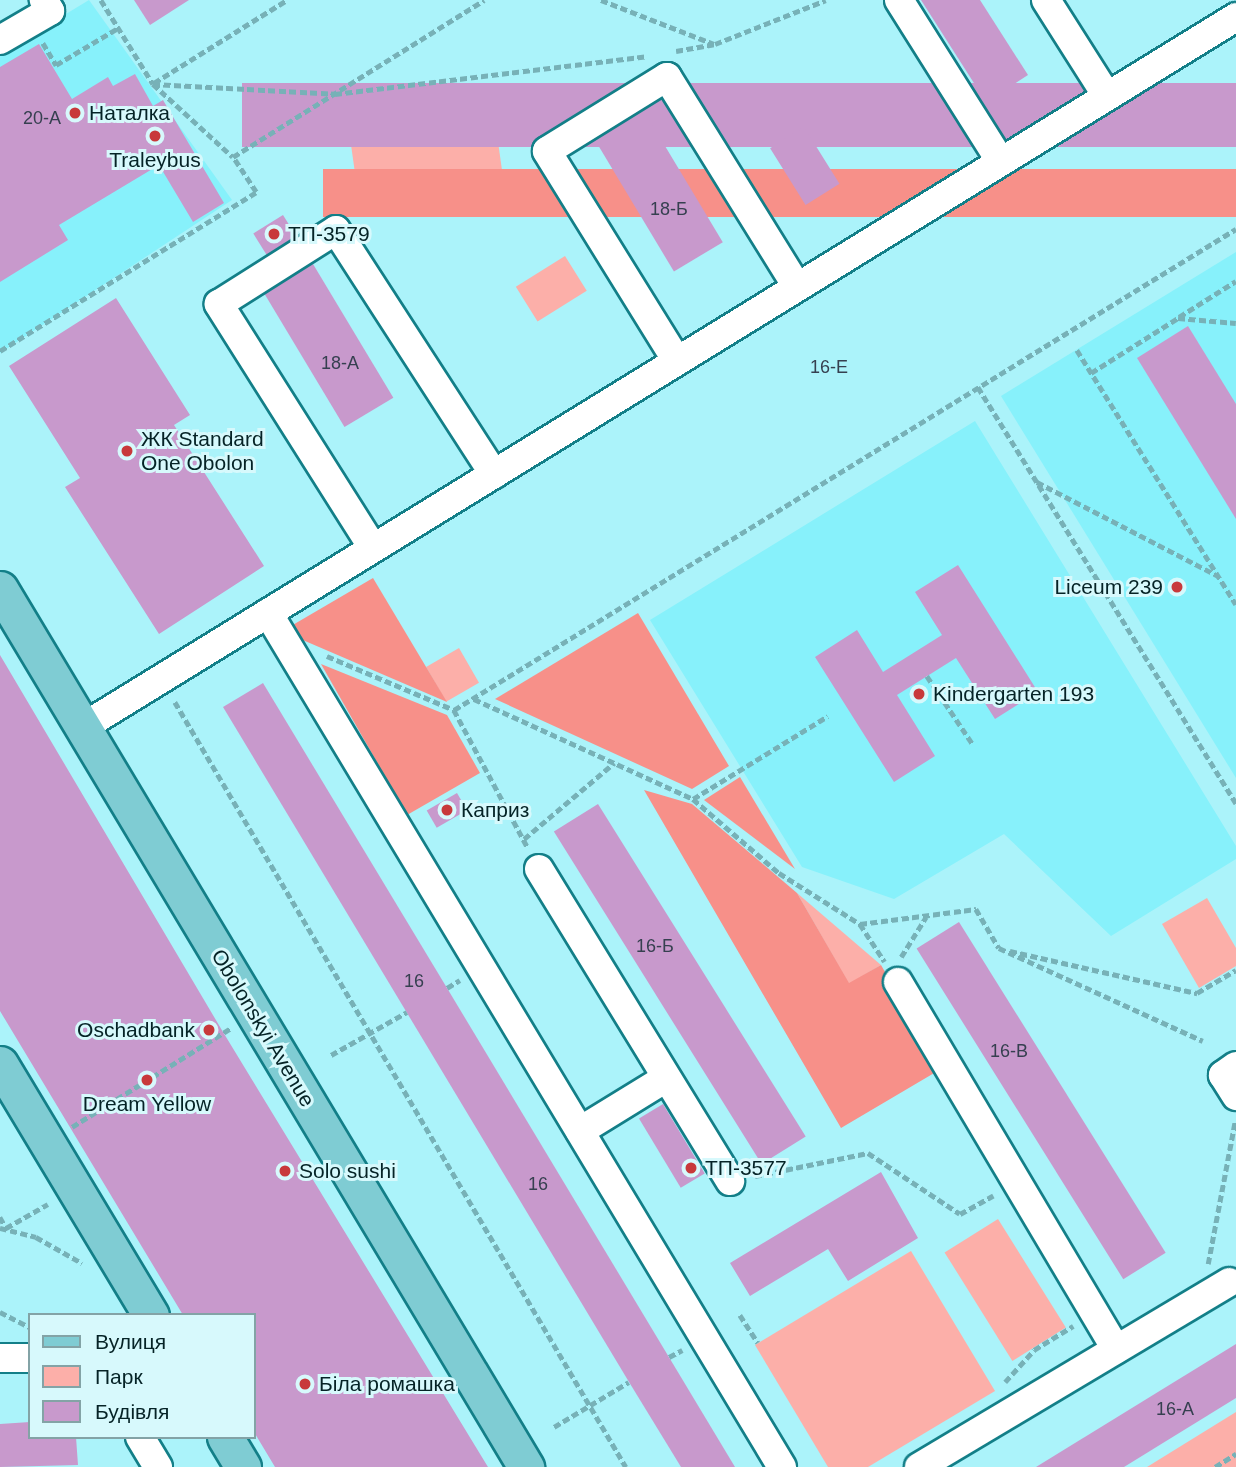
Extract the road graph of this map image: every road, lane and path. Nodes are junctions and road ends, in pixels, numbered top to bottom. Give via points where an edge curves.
1 (44, 0) edge
2 (101, 0) edge
3 (287, 0) edge
4 (484, 0) edge
5 (601, 0) edge
6 (826, 0) edge
7 (899, 0) edge
8 (1046, 0) edge
9 (1236, 17) edge
10 (118, 28) junction
11 (0, 40) edge
12 (30, 44) dead end
13 (715, 44) junction
14 (661, 66) junction
15 (153, 84) junction
16 (335, 94) junction
17 (1107, 96) junction
18 (233, 157) junction
19 (1001, 162) junction
20 (1236, 229) edge
21 (1236, 281) edge
22 (797, 287) junction
23 (1178, 318) junction
24 (1236, 323) edge
25 (1077, 350) dead end
26 (0, 352) edge
27 (677, 361) junction
28 (1091, 373) junction
29 (978, 387) junction
30 (494, 474) junction
31 (1036, 481) junction
32 (373, 548) junction
33 (1219, 576) junction
34 (0, 589) edge
35 (1236, 604) edge
36 (268, 613) junction
37 (317, 652) dead end
38 (927, 676) dead end
39 (161, 678) junction
40 (473, 699) junction
41 (454, 710) junction
42 (828, 716) dead end
43 (83, 727) junction
44 (972, 743) dead end
45 (614, 763) junction
46 (692, 799) junction
47 (1236, 803) edge
48 (523, 840) junction
49 (539, 869) joint
50 (927, 916) junction
51 (860, 924) junction
52 (999, 948) junction
53 (1236, 970) edge
54 (895, 977) junction
55 (407, 1012) dead end
56 (223, 1032) dead end
57 (371, 1032) junction
58 (1203, 1041) dead end
59 (331, 1055) dead end
60 (0, 1064) edge
61 (1236, 1066) edge
62 (666, 1078) junction
63 (1236, 1096) edge
64 (1236, 1117) edge
65 (71, 1127) dead end
66 (580, 1130) junction
67 (730, 1181) joint
68 (1017, 1182) junction
69 (54, 1201) dead end
70 (0, 1217) edge
71 (3, 1228) edge
72 (95, 1270) dead end
73 (1229, 1282) dead end
74 (1202, 1298) junction
75 (0, 1312) edge
76 (150, 1313) edge
77 (1095, 1313) junction
78 (740, 1315) dead end
79 (28, 1325) edge
80 (758, 1343) dead end
81 (1116, 1349) junction
82 (0, 1358) edge
83 (28, 1358) edge
84 (1010, 1377) dead end
85 (629, 1382) dead end
86 (590, 1405) junction
87 (554, 1427) dead end
88 (141, 1439) edge
89 (226, 1439) edge
90 (1236, 1454) edge
91 (158, 1467) edge
92 (243, 1467) edge
93 (526, 1467) edge
94 (626, 1467) edge
95 (782, 1467) edge
96 (919, 1467) edge
97 (1214, 1467) edge

1 - 11 lane via 50,11
2 - 10 path
3 - 15 path
4 - 16 path
5 - 13 path
6 - 13 path
7 - 19 lane
8 - 17 lane
9 - 17 lane
10 - 12 path via 56,65 40,38
10 - 15 path
13 - 14 path
14 - 16 path
14 - 22 lane
14 - 27 lane via 547,151
15 - 16 path
15 - 18 path
16 - 18 path
17 - 19 lane
18 - 26 path via 256,192
19 - 22 lane
20 - 29 path
21 - 23 path
22 - 27 lane
23 - 24 path
23 - 28 path
25 - 28 path
27 - 30 lane
28 - 33 path
29 - 31 path
29 - 40 path
30 - 32 lane
30 - 32 lane via 336,230 219,304
31 - 33 path
31 - 47 path
32 - 36 lane
33 - 35 path
34 - 43 main road, Obolonskyi Avenue
36 - 39 lane
36 - 66 lane
37 - 41 path
38 - 44 path
39 - 43 lane
39 - 57 path
40 - 41 path
40 - 45 path
41 - 48 path
42 - 46 path
43 - 93 main road, Obolonskyi Avenue
45 - 46 path
45 - 48 path
46 - 51 path via 779,873
48 - 49 path
49 - 62 lane
50 - 51 path
50 - 52 path via 976,909
50 - 54 path
51 - 54 path
52 - 53 path via 1196,992
52 - 58 path
54 - 68 lane
55 - 57 path
56 - 65 path
57 - 59 path
57 - 86 path
60 - 76 main road
61 - 63 lane via 1223,1075
62 - 66 lane
62 - 67 lane
64 - 74 path
66 - 95 lane
67 - 68 path via 869,1153 960,1214
68 - 77 lane
69 - 71 path
70 - 71 path
71 - 72 path via 36,1237
73 - 74 lane
74 - 81 lane
75 - 79 path
77 - 81 lane
77 - 84 path via 1034,1350
78 - 80 path
81 - 96 lane
82 - 83 lane
85 - 86 path
86 - 87 path
86 - 94 path
88 - 91 lane
89 - 92 main road
90 - 97 path

